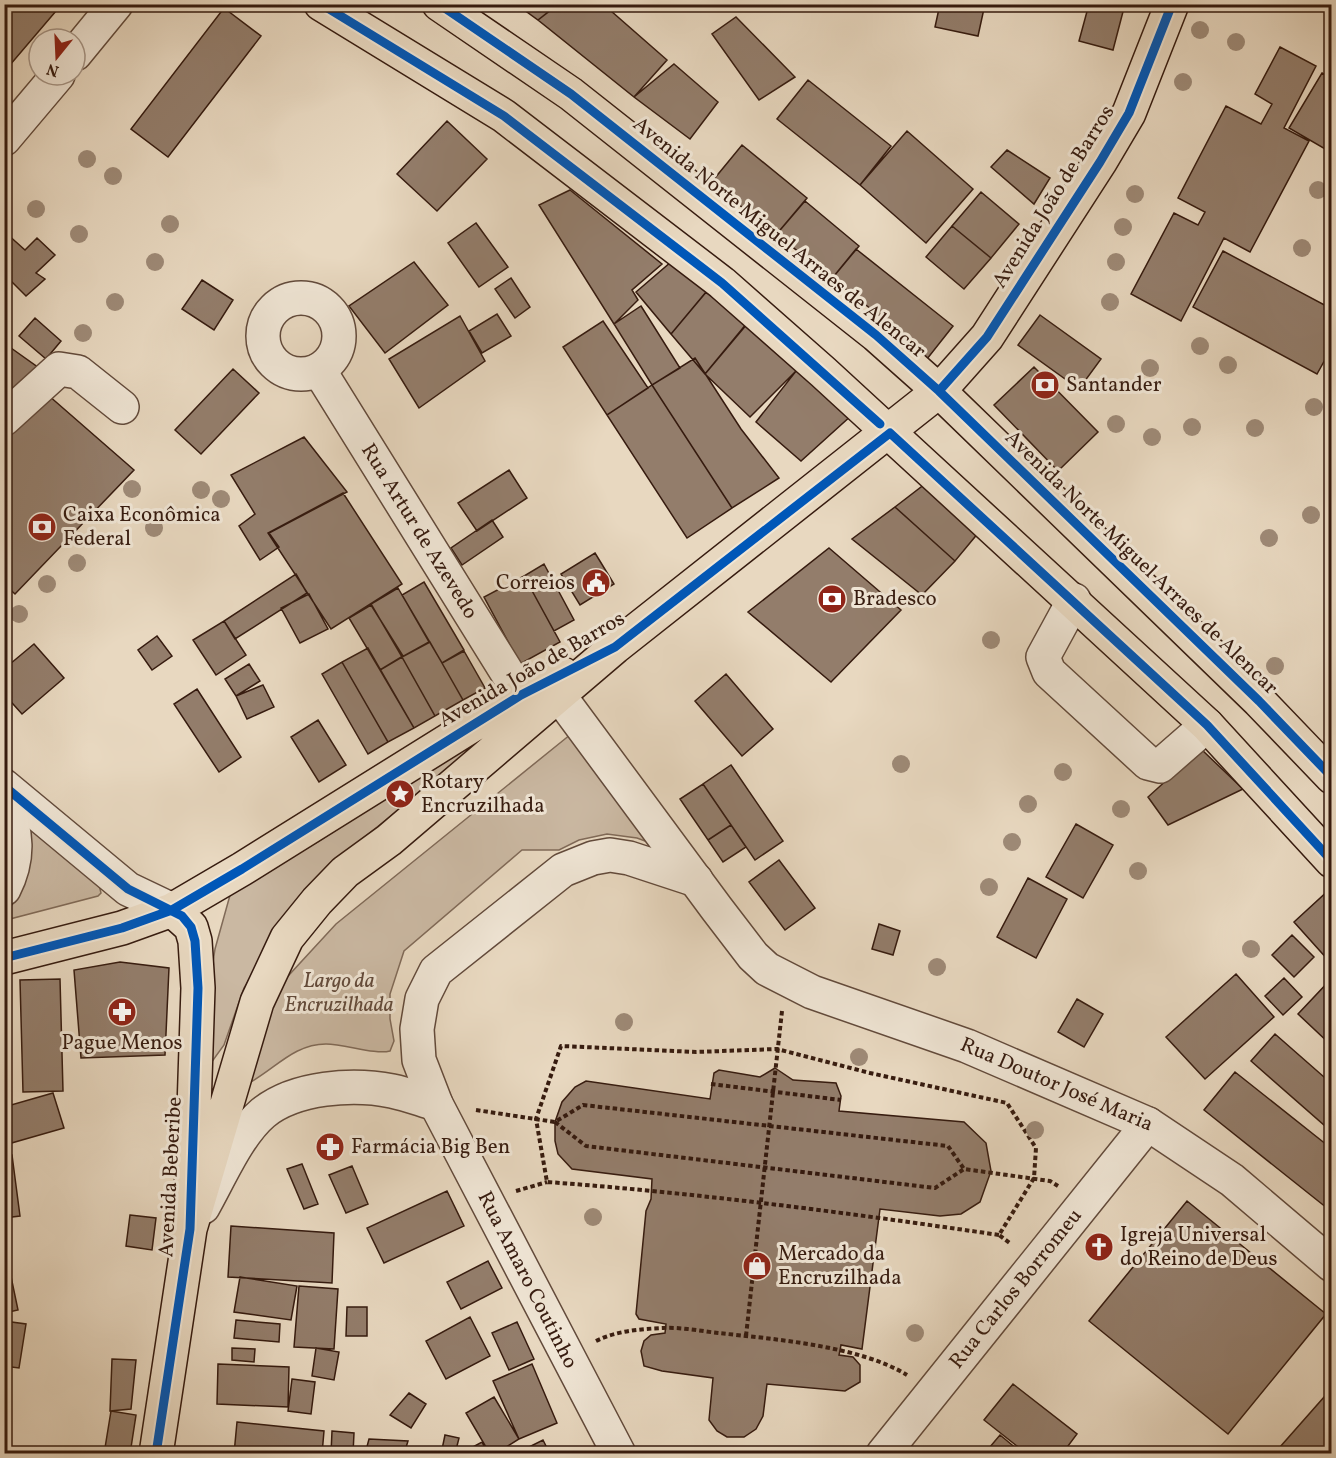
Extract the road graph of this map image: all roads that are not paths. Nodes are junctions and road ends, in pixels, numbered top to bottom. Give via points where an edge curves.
1 (116, 4) edge
2 (321, 4) edge
3 (439, 4) edge
4 (1172, 4) edge
5 (87, 39) edge
6 (48, 87) edge
7 (4, 139) edge
8 (319, 370) dead end
9 (939, 392) junction
10 (122, 407) dead end
11 (4, 419) edge
12 (890, 433) junction
13 (1074, 600) junction
14 (615, 647) junction
15 (521, 694) junction
16 (558, 694) junction
17 (1207, 725) junction
18 (1332, 777) edge
19 (4, 786) edge
20 (4, 799) edge
21 (1332, 861) edge
22 (696, 880) junction
23 (4, 889) edge
24 (172, 910) junction
25 (287, 938) joint
26 (4, 958) edge
27 (436, 1104) junction
28 (1148, 1124) junction
29 (190, 1229) junction
30 (1332, 1265) edge
31 (156, 1454) edge
32 (619, 1454) edge
33 (883, 1454) edge

1 - 5 street
2 - 12 main road via 504,116 722,283
3 - 9 main road, Avenida Norte Miguel Arraes de Alencar via 571,94 876,335
4 - 9 main road, Avenida João de Barros via 1129,113 1100,162 987,337
6 - 7 street
8 - 15 street, Rua Artur de Azevedo
9 - 12 main road, Avenida João de Barros
9 - 18 main road, Avenida Norte Miguel Arraes de Alencar via 1259,701
10 - 11 street via 78,372 59,369
12 - 13 main road
12 - 14 main road, Avenida João de Barros
13 - 17 main road
13 - 17 street via 1043,657 1048,672 1148,764 1160,766
14 - 15 main road, Avenida João de Barros
14 - 16 main road, Avenida João de Barros
15 - 24 main road, Avenida João de Barros
16 - 22 street
16 - 25 main road, Avenida João de Barros via 398,832 345,872
17 - 21 main road
19 - 24 street via 128,889
20 - 23 street via 12,818 17,854
22 - 27 street via 629,858 593,858 563,870 436,970 422,999 417,1029 419,1060
22 - 28 street, Rua Doutor José Maria via 753,956 806,982
24 - 26 main road, Avenida João de Barros via 122,928
24 - 29 main road, Avenida Beberibe via 191,927 198,988
25 - 29 main road, Avenida Beberibe via 257,1002
27 - 29 street via 363,1087 291,1098 263,1113 247,1131
27 - 32 street, Rua Amaro Coutinho
28 - 30 street, Rua Doutor José Maria via 1232,1180
28 - 33 street, Rua Carlos Borromeu
29 - 31 main road, Avenida Beberibe

